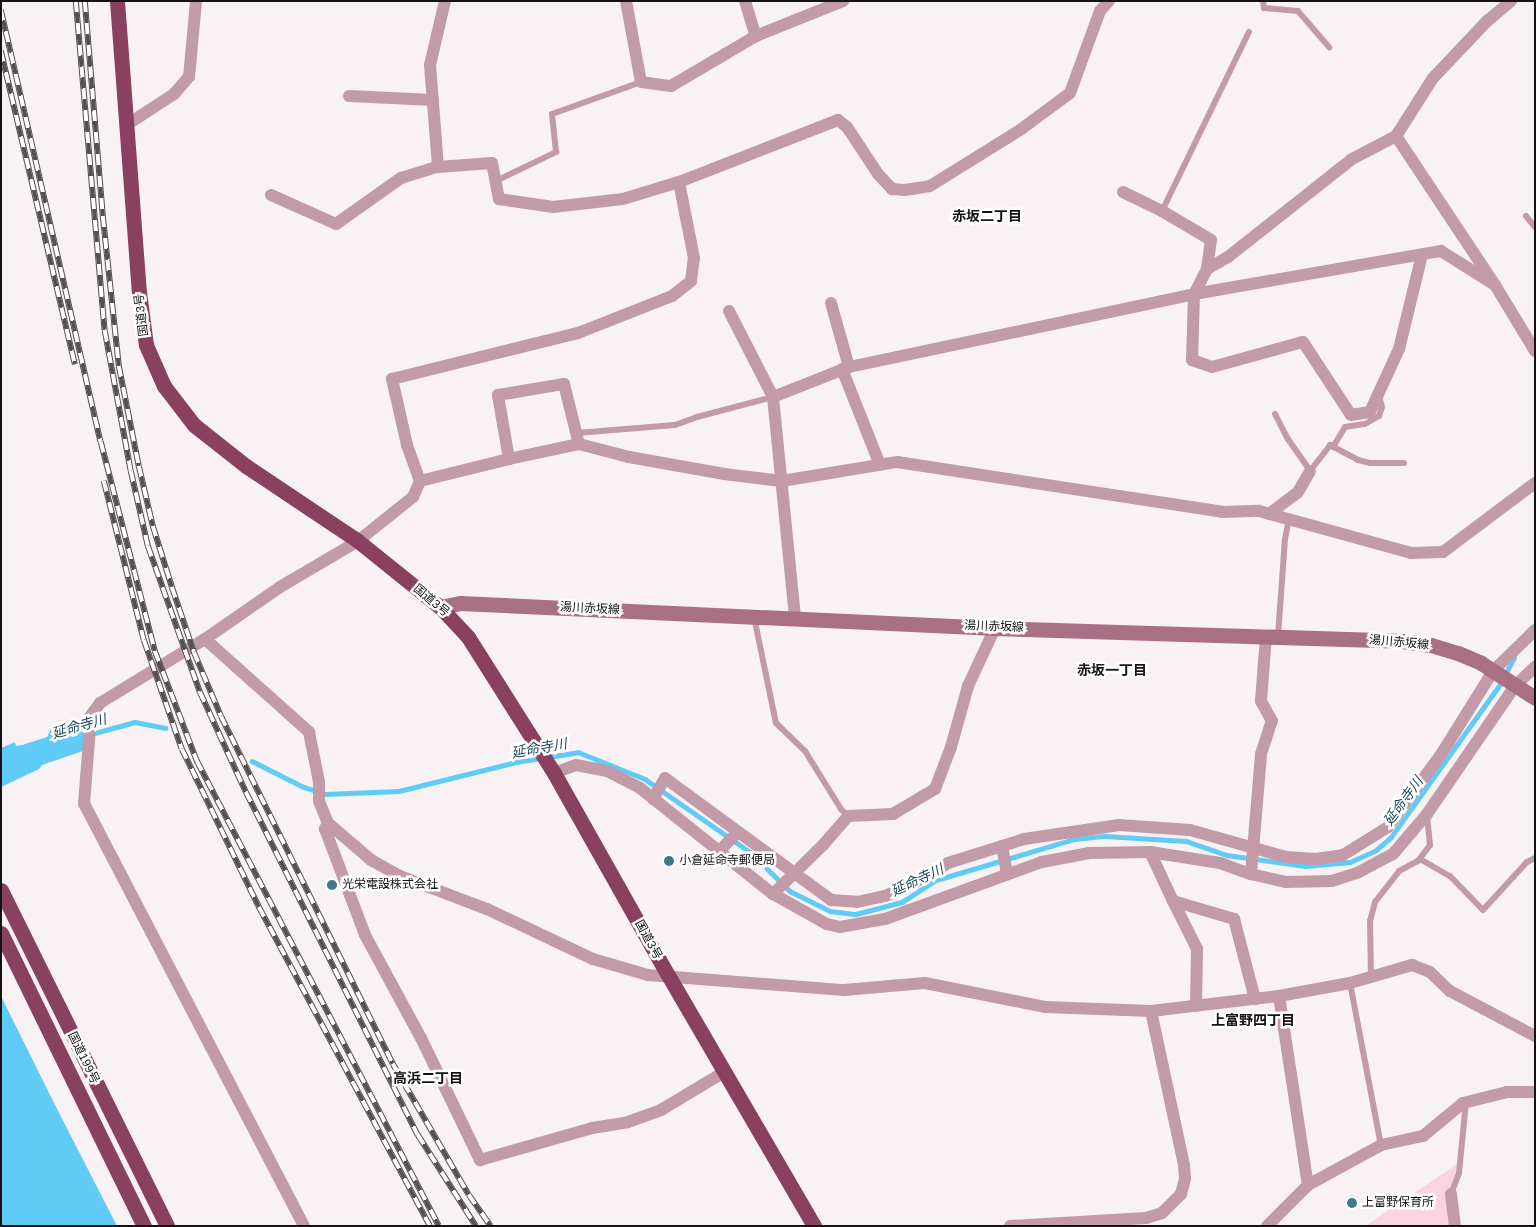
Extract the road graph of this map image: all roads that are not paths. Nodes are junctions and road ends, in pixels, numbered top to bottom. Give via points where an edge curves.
1 (117, 1) edge
2 (196, 1) edge
3 (445, 1) edge
4 (626, 1) edge
5 (745, 1) edge
6 (843, 1) edge
7 (1109, 1) edge
8 (1263, 1) edge
9 (1511, 1) edge
10 (1249, 32) dead end
11 (756, 36) junction
12 (1330, 47) dead end
13 (641, 82) junction
14 (349, 96) dead end
15 (432, 100) junction
16 (128, 124) junction
17 (1396, 136) junction
18 (438, 167) junction
19 (496, 181) junction
20 (679, 182) junction
21 (1123, 192) dead end
22 (271, 195) dead end
23 (1162, 211) junction
24 (1526, 216) dead end
25 (1535, 227) edge
26 (1422, 255) junction
27 (1206, 269) junction
28 (1495, 285) junction
29 (1194, 294) junction
30 (831, 303) dead end
31 (729, 311) dead end
32 (1535, 351) edge
33 (846, 368) junction
34 (1379, 393) junction
35 (772, 397) junction
36 (1275, 414) dead end
37 (578, 439) junction
38 (1333, 447) junction
39 (509, 459) junction
40 (1404, 463) dead end
41 (880, 465) junction
42 (1310, 471) junction
43 (420, 481) junction
44 (782, 481) junction
45 (1535, 483) edge
46 (1269, 514) junction
47 (1289, 519) junction
48 (358, 541) junction
49 (440, 608) junction
50 (754, 616) junction
51 (795, 618) junction
52 (995, 628) junction
53 (1535, 630) edge
54 (1272, 636) junction
55 (205, 639) junction
56 (1535, 667) edge
57 (1493, 671) junction
58 (1515, 686) junction
59 (1535, 698) edge
60 (552, 769) junction
61 (653, 799) junction
62 (1426, 814) junction
63 (848, 816) junction
64 (328, 823) junction
65 (738, 832) junction
66 (1002, 846) junction
67 (1252, 849) junction
68 (718, 852) junction
69 (1150, 852) junction
70 (1535, 858) edge
71 (1420, 859) junction
72 (792, 873) junction
73 (1008, 874) junction
74 (1251, 874) junction
75 (1, 890) edge
76 (773, 894) junction
77 (1173, 901) junction
78 (1, 933) edge
79 (668, 975) junction
80 (1371, 978) junction
81 (1350, 983) junction
82 (1279, 996) junction
83 (1255, 999) junction
84 (1196, 1006) junction
85 (1151, 1011) junction
86 (1535, 1036) edge
87 (724, 1072) junction
88 (1535, 1092) edge
89 (1466, 1102) junction
90 (1381, 1146) junction
91 (1308, 1185) junction
92 (1451, 1194) joint
93 (144, 1226) edge
94 (166, 1226) edge
95 (304, 1226) edge
96 (814, 1226) edge
97 (1010, 1226) edge
98 (1267, 1226) edge
99 (1455, 1226) edge

1 - 16 highway, 国道3号
2 - 16 street via 190,77 174,94
3 - 15 street via 430,65
4 - 13 street
5 - 11 street
6 - 11 street
7 - 20 street via 1100,11 1070,93 1020,130 930,186 892,190 847,127 838,120
8 - 12 lane via 1264,8 1298,12
9 - 17 street via 1488,20 1434,78
10 - 23 lane
11 - 13 street via 671,86
13 - 19 lane via 552,114 556,152
14 - 15 street
15 - 18 street
16 - 48 highway, 国道3号 via 139,292 146,345 164,386 194,425 246,466
17 - 27 street via 1352,159 1228,258
17 - 28 street
18 - 19 street via 492,163
18 - 22 street via 401,178 336,224
19 - 20 street via 499,199 553,207 623,199
20 - 43 street via 694,258 691,281 672,296 578,333 392,379 407,445
21 - 23 street
23 - 27 street via 1211,240
24 - 25 lane
26 - 28 street via 1441,251
26 - 29 street
26 - 34 street via 1399,349
27 - 29 street
28 - 32 street
29 - 33 street
29 - 34 street via 1192,360 1212,367 1303,342 1351,415 1370,412
30 - 33 street
31 - 35 street
33 - 35 street
33 - 41 street
34 - 38 lane via 1382,407 1379,416 1365,424 1345,427
35 - 37 lane via 675,425
35 - 44 street
36 - 42 lane
37 - 39 street
37 - 39 street via 564,384 498,395
37 - 44 street via 629,456
38 - 40 lane via 1370,463
38 - 42 lane via 1326,448
39 - 43 street
41 - 44 street
41 - 46 street via 897,462 1222,512 1259,511
42 - 46 street via 1298,492
43 - 48 street via 413,498
44 - 51 street
45 - 47 street via 1443,552 1411,553
46 - 47 street
47 - 54 lane
48 - 49 highway, 国道3号
48 - 55 street via 280,587
49 - 50 main road, 湯川赤坂線 via 460,603
49 - 60 highway, 国道3号 via 468,637
50 - 51 main road, 湯川赤坂線
50 - 63 lane via 776,723 805,751
51 - 52 main road, 湯川赤坂線
52 - 54 main road, 湯川赤坂線
52 - 63 street via 968,686 935,789 893,814
53 - 57 street
54 - 57 main road, 湯川赤坂線 via 1430,644 1458,653
54 - 67 street via 1261,701 1272,721 1261,754
55 - 64 street via 309,732 319,782 319,801
55 - 95 street via 100,703 91,716 84,804
56 - 58 street
57 - 58 main road, 湯川赤坂線
57 - 67 street via 1442,753 1388,826 1343,855 1316,860
58 - 59 main road, 湯川赤坂線
58 - 62 street
60 - 61 street via 576,765 607,771 640,788
60 - 79 highway, 国道3号
61 - 65 street via 665,778
61 - 68 street
62 - 71 lane via 1430,845
62 - 74 street via 1393,854 1359,872 1332,881 1309,882 1286,882
63 - 72 street
64 - 79 street via 371,860 400,876 486,908 593,960 648,975
64 - 87 street via 325,829 365,935 421,1038 480,1160 592,1128 628,1122 660,1110
65 - 68 street
65 - 72 street
66 - 67 street via 1057,833 1120,825 1190,830
66 - 72 street via 948,863 885,896 857,902 831,900
66 - 73 street
67 - 74 street
68 - 76 street
69 - 73 street via 1089,853 1042,862
69 - 74 street via 1220,863
69 - 77 street
70 - 71 lane via 1527,862 1483,910 1450,876
71 - 80 lane via 1399,871 1375,902 1370,921
72 - 76 street
73 - 76 street via 886,919 840,927 827,924
75 - 94 highway, 国道199号
77 - 83 street via 1234,919
77 - 84 street via 1198,949
78 - 93 highway, 国道199号
79 - 85 street via 844,990 925,983 1045,1007
79 - 87 highway, 国道3号
80 - 81 street
80 - 86 street via 1412,965 1430,972 1450,991
81 - 82 street
81 - 90 lane
82 - 83 street
82 - 91 street
83 - 84 street
84 - 85 street
85 - 97 street via 1184,1165 1181,1194 1162,1213 1146,1218
87 - 96 highway, 国道3号
88 - 89 street via 1507,1092
89 - 90 street via 1423,1136
89 - 92 lane via 1459,1172
90 - 91 street
91 - 98 street
92 - 99 street

